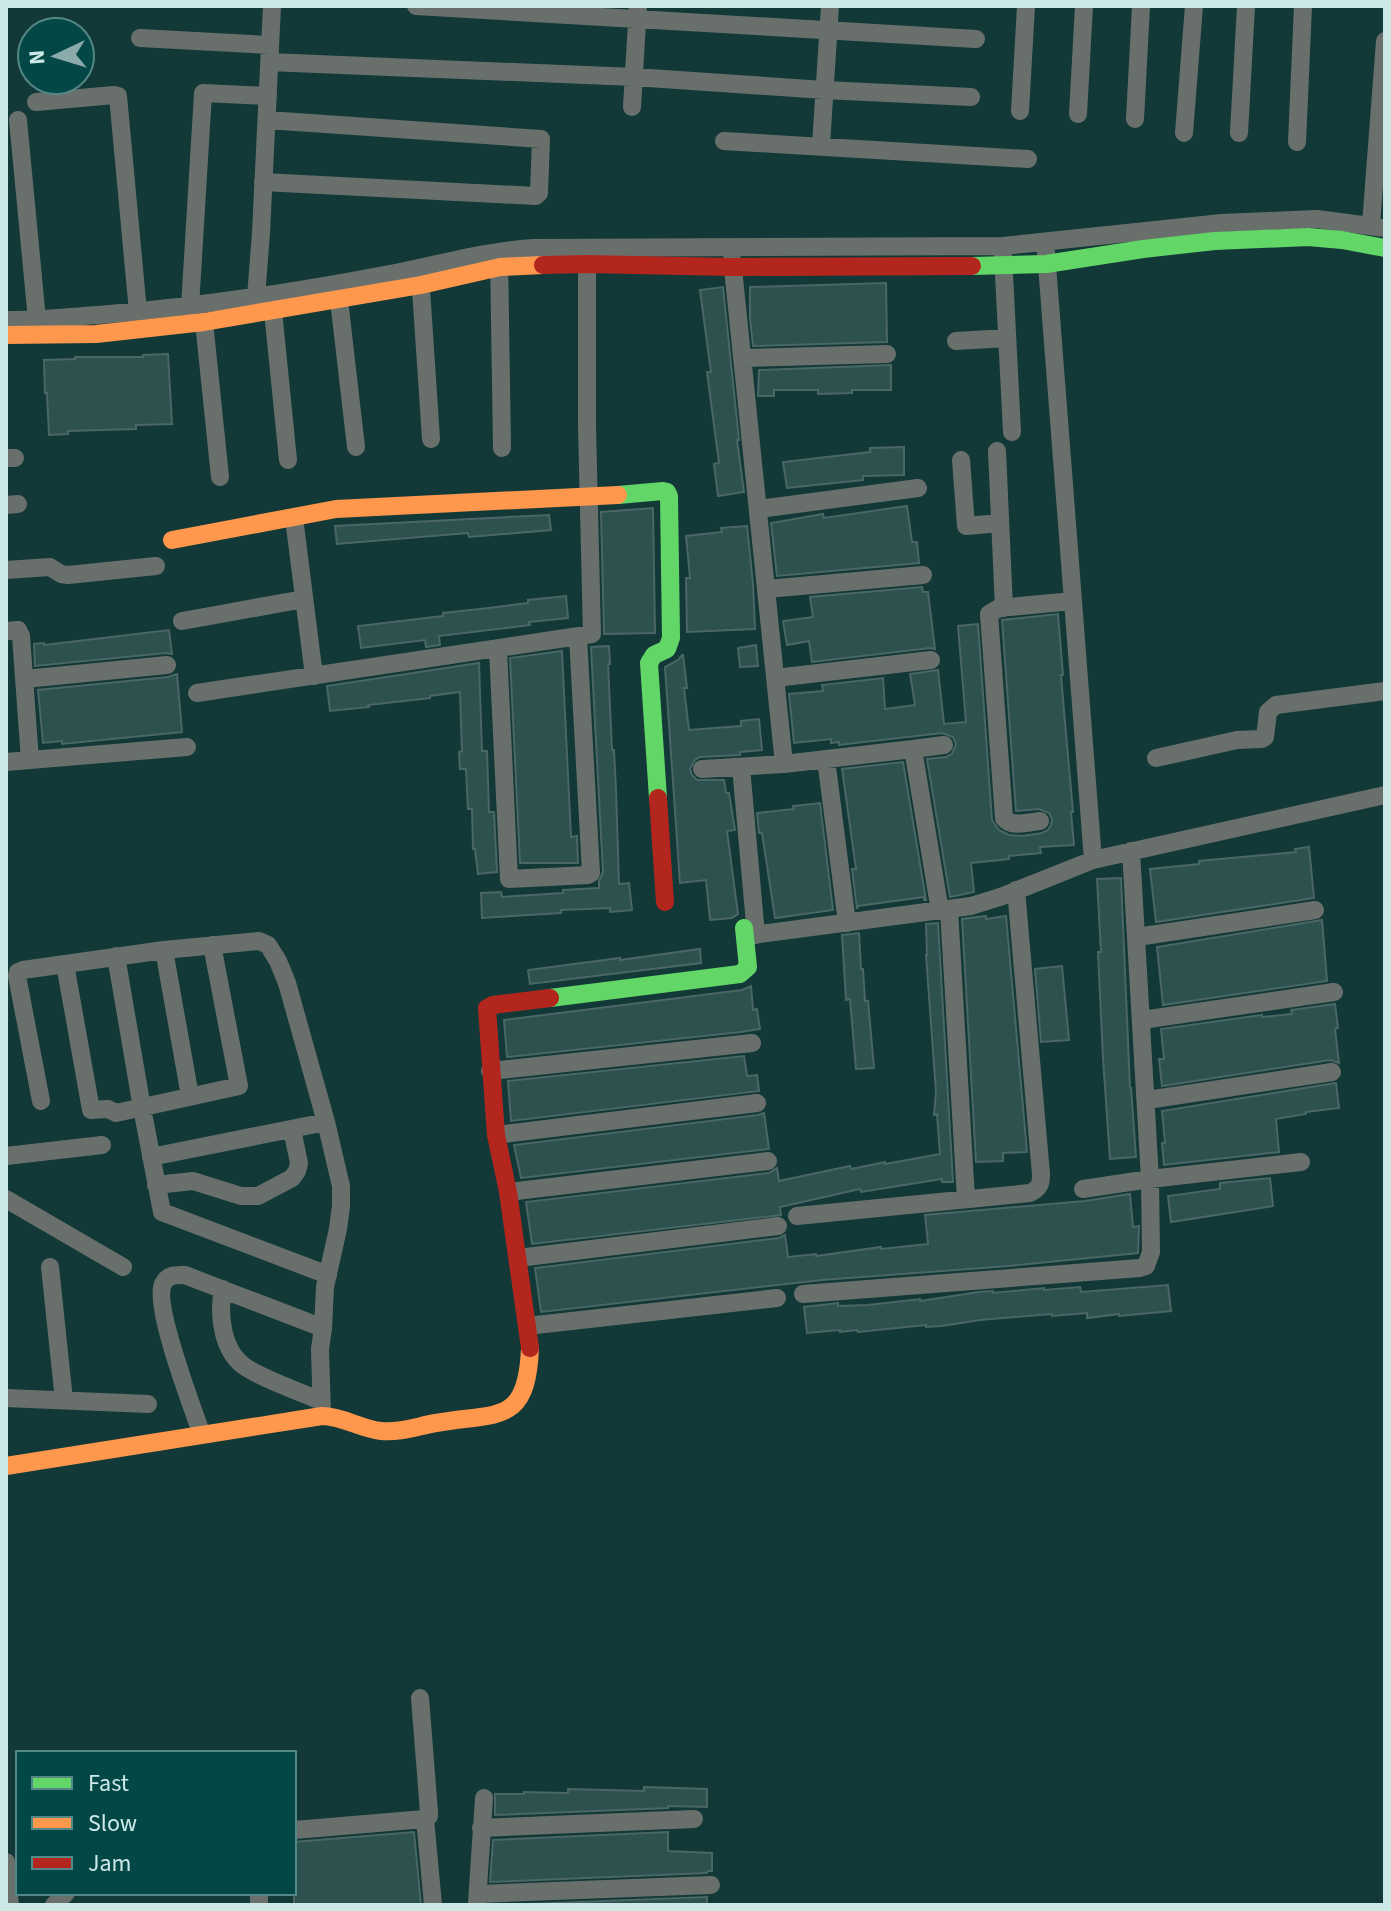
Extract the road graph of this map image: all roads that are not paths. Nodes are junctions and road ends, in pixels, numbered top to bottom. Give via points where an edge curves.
1 (272, 6) edge
2 (416, 6) edge
3 (830, 6) edge
4 (1026, 6) edge
5 (1084, 6) edge
6 (1141, 6) edge
7 (1194, 6) edge
8 (1246, 6) edge
9 (1303, 6) edge
10 (637, 12) edge
11 (828, 30) junction
12 (140, 38) dead end
13 (976, 39) dead end
14 (1385, 41) edge
15 (270, 53) junction
16 (634, 77) junction
17 (824, 90) junction
18 (268, 96) junction
19 (971, 97) dead end
20 (36, 102) dead end
21 (632, 107) dead end
22 (1020, 111) dead end
23 (1078, 114) dead end
24 (1135, 119) dead end
25 (18, 120) dead end
26 (267, 120) junction
27 (1184, 133) dead end
28 (1239, 133) dead end
29 (724, 141) dead end
30 (1297, 142) dead end
31 (821, 145) junction
32 (1028, 159) dead end
33 (263, 182) junction
34 (1378, 226) edge
35 (1045, 243) junction
36 (731, 248) junction
37 (1385, 248) edge
38 (586, 255) junction
39 (1003, 255) junction
40 (499, 259) junction
41 (1046, 264) junction
42 (732, 267) junction
43 (420, 277) junction
44 (256, 297) junction
45 (339, 300) junction
46 (190, 307) junction
47 (273, 311) junction
48 (138, 312) junction
49 (6, 320) edge
50 (37, 320) junction
51 (204, 322) junction
52 (95, 324) junction
53 (6, 335) edge
54 (1007, 338) junction
55 (956, 341) dead end
56 (887, 354) dead end
57 (742, 358) junction
58 (1012, 432) dead end
59 (431, 439) dead end
60 (356, 447) dead end
61 (502, 448) dead end
62 (997, 451) dead end
63 (288, 460) dead end
64 (961, 460) dead end
65 (220, 477) dead end
66 (918, 488) dead end
67 (589, 497) junction
68 (759, 509) junction
69 (294, 518) junction
70 (1000, 523) junction
71 (172, 540) dead end
72 (156, 566) dead end
73 (6, 570) edge
74 (923, 575) dead end
75 (767, 589) junction
76 (304, 599) junction
77 (1073, 601) junction
78 (1004, 608) junction
79 (182, 621) dead end
80 (6, 631) edge
81 (578, 637) junction
82 (498, 649) junction
83 (931, 660) dead end
84 (167, 665) dead end
85 (314, 676) junction
86 (775, 678) junction
87 (25, 679) junction
88 (1385, 691) edge
89 (197, 693) dead end
90 (944, 745) dead end
91 (187, 747) dead end
92 (913, 749) junction
93 (1156, 758) dead end
94 (826, 759) junction
95 (30, 760) junction
96 (6, 762) edge
97 (784, 764) junction
98 (741, 767) junction
99 (702, 769) dead end
100 (1385, 795) edge
101 (1040, 821) dead end
102 (1131, 851) junction
103 (1093, 860) junction
104 (1016, 890) junction
105 (665, 902) dead end
106 (945, 910) junction
107 (1315, 910) dead end
108 (847, 923) junction
109 (748, 933) junction
110 (1137, 937) junction
111 (212, 945) junction
112 (164, 950) junction
113 (116, 956) junction
114 (65, 964) junction
115 (1334, 992) dead end
116 (1142, 1020) junction
117 (752, 1043) dead end
118 (490, 1071) junction
119 (1332, 1072) dead end
120 (190, 1096) junction
121 (1147, 1100) junction
122 (41, 1101) dead end
123 (757, 1103) dead end
124 (142, 1108) junction
125 (326, 1122) junction
126 (292, 1129) junction
127 (496, 1135) junction
128 (102, 1145) dead end
129 (6, 1156) edge
130 (151, 1157) junction
131 (768, 1161) dead end
132 (1301, 1162) dead end
133 (1150, 1179) junction
134 (156, 1185) junction
135 (1083, 1189) dead end
136 (508, 1192) junction
137 (6, 1199) edge
138 (966, 1199) junction
139 (797, 1216) dead end
140 (778, 1226) dead end
141 (518, 1258) junction
142 (50, 1267) dead end
143 (123, 1267) dead end
144 (328, 1275) junction
145 (223, 1289) junction
146 (803, 1294) dead end
147 (777, 1298) dead end
148 (527, 1326) junction
149 (323, 1328) junction
150 (6, 1398) edge
151 (64, 1400) junction
152 (148, 1404) dead end
153 (322, 1408) junction
154 (202, 1435) junction
155 (6, 1466) edge
156 (420, 1698) dead end
157 (484, 1798) dead end
158 (425, 1819) junction
159 (694, 1819) dead end
160 (481, 1828) junction
161 (296, 1830) edge
162 (6, 1862) edge
163 (711, 1885) dead end
164 (478, 1900) edge
165 (10, 1905) edge
166 (433, 1905) edge

1 - 15 street
2 - 10 street
3 - 11 street
4 - 22 street
5 - 23 street
6 - 24 street
7 - 27 street
8 - 28 street
9 - 30 street
10 - 11 street
10 - 16 street
11 - 13 street
11 - 17 street
12 - 15 street
14 - 34 street
15 - 16 street
15 - 18 street
16 - 17 street
16 - 21 street
17 - 19 street
17 - 31 street
18 - 26 street
18 - 46 street via 203,93
20 - 48 street via 118,96
25 - 50 street
26 - 33 street
26 - 33 street via 541,139 539,193
29 - 31 street
31 - 32 street
33 - 44 street
34 - 35 street via 1317,219 1253,221
35 - 39 street
35 - 41 street
36 - 38 street
36 - 39 street
36 - 42 street
37 - 41 street via 1308,237 1215,241
38 - 40 street
38 - 42 street
38 - 67 street
39 - 41 street
39 - 42 street via 899,267
39 - 54 street
40 - 43 street
40 - 61 street
41 - 77 street
42 - 57 street
43 - 44 street
43 - 45 street
43 - 59 street
44 - 46 street
45 - 47 street
45 - 60 street
46 - 48 street
47 - 51 street
47 - 63 street
48 - 52 street
49 - 50 street
50 - 52 street
51 - 52 street
51 - 65 street
52 - 53 street
54 - 55 street
54 - 58 street
56 - 57 street
57 - 68 street
62 - 70 street
64 - 70 street via 966,526
66 - 68 street
67 - 69 street via 336,509
67 - 81 street via 593,633
67 - 105 street via 663,491 669,496 671,638 667,649 649,663
68 - 75 street
69 - 71 street
69 - 76 street
70 - 78 street
72 - 73 street via 68,575 50,567
74 - 75 street
75 - 86 street
76 - 79 street
76 - 85 street
77 - 78 street
77 - 103 street
78 - 101 street via 994,610 988,620 1004,818 1011,824
80 - 87 street via 20,631
81 - 82 street
81 - 82 street via 588,875 509,879
82 - 85 street
83 - 86 street
84 - 87 street
85 - 89 street
86 - 97 street
87 - 95 street
88 - 93 street via 1276,705 1268,712 1262,739
90 - 92 street
91 - 95 street
92 - 94 street
92 - 106 street
94 - 97 street
94 - 108 street
95 - 96 street
97 - 98 street
98 - 99 street
98 - 109 street
100 - 102 street
102 - 103 street
102 - 110 street
103 - 104 street
104 - 106 street
104 - 138 street via 1041,1184 1030,1193
106 - 108 street
106 - 138 street
107 - 110 street
108 - 109 street
109 - 118 street via 748,967 740,974 487,1008
110 - 116 street
111 - 112 street
111 - 120 street via 239,1086
111 - 125 street via 268,945 287,983
112 - 113 street
112 - 120 street
113 - 114 street
113 - 124 street
114 - 122 street via 23,970 17,976
114 - 124 street via 92,1111
115 - 116 street
116 - 121 street
117 - 118 street
118 - 127 street
119 - 121 street
120 - 124 street
121 - 133 street
123 - 127 street
124 - 130 street
125 - 126 street
125 - 144 street via 341,1186
126 - 130 street
126 - 134 street via 297,1171 258,1196 193,1181
127 - 136 street
128 - 129 street
130 - 134 street
131 - 136 street
132 - 133 street
133 - 135 street
133 - 146 street via 1151,1252 1140,1268
134 - 144 street via 166,1215
136 - 141 street
137 - 143 street
138 - 139 street
140 - 141 street
141 - 148 street
142 - 151 street
144 - 149 street
145 - 149 street
145 - 153 street via 221,1319 236,1358
145 - 154 street via 185,1275 173,1275 161,1287 180,1376
147 - 148 street
148 - 153 street via 529,1372 511,1409 386,1432 330,1416
149 - 153 street
150 - 151 street
151 - 152 street
153 - 154 street
154 - 155 street
156 - 158 street via 429,1812
157 - 160 street
158 - 161 street
158 - 166 street
159 - 160 street
160 - 164 street
162 - 165 street
163 - 164 street

